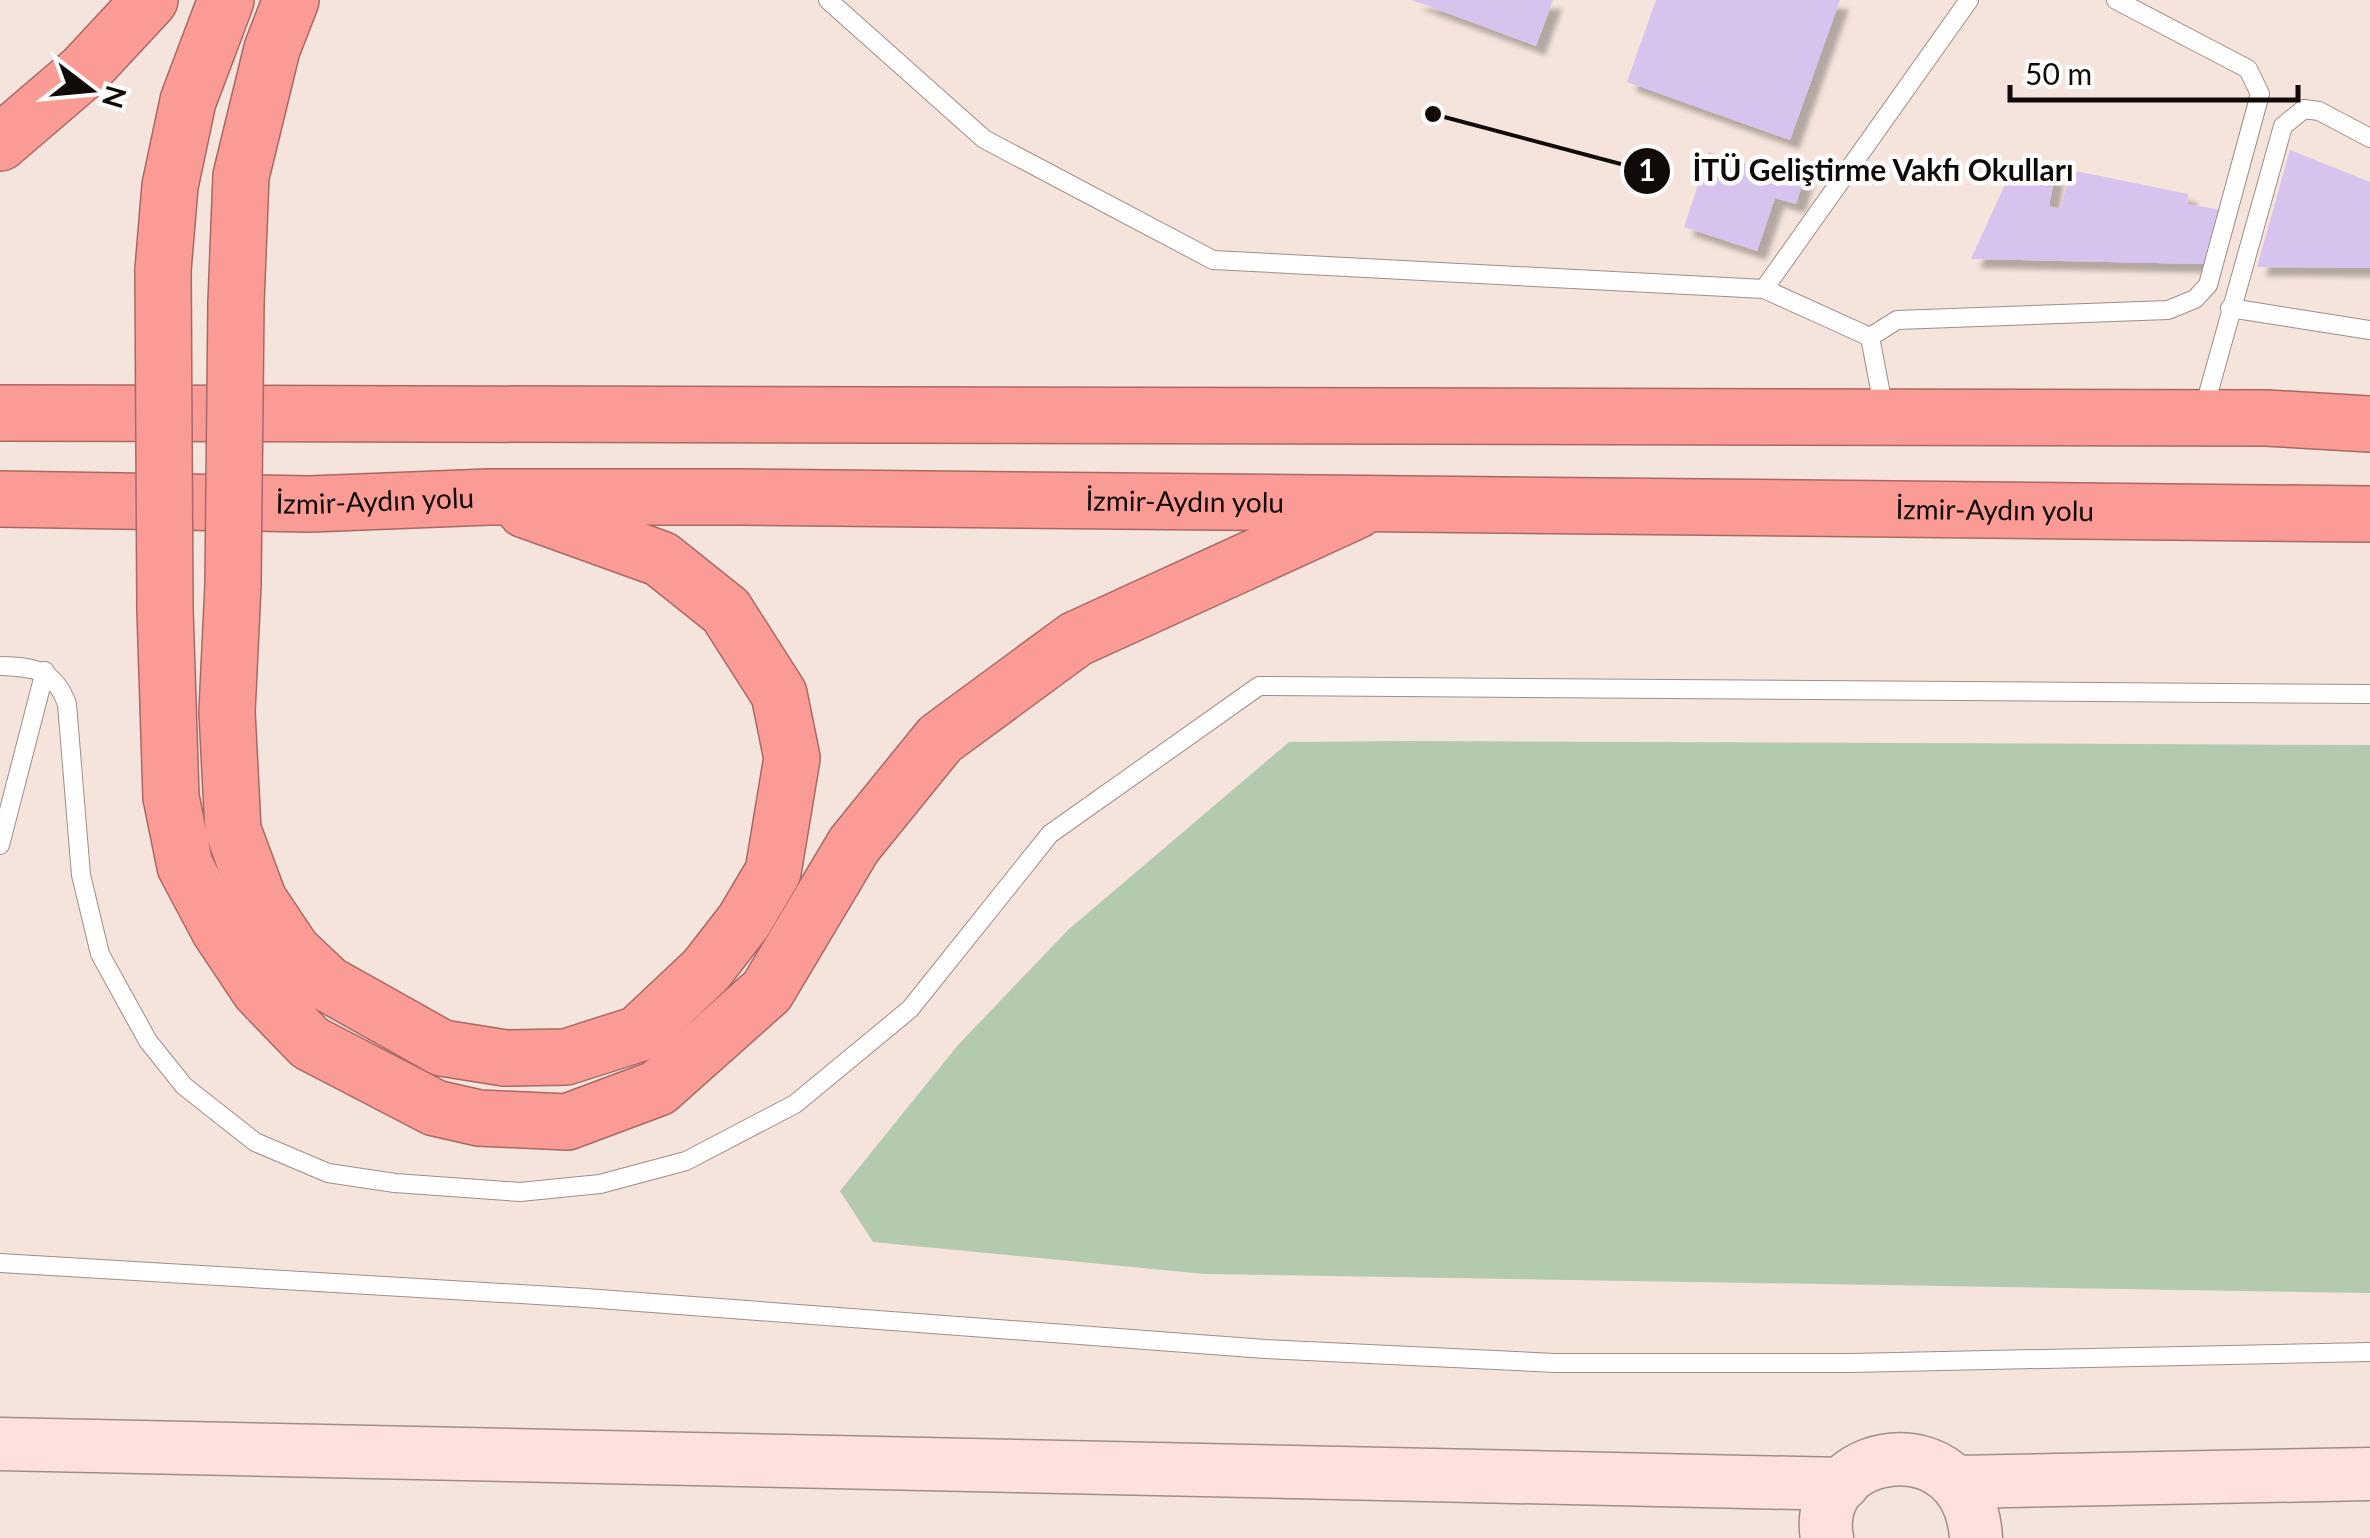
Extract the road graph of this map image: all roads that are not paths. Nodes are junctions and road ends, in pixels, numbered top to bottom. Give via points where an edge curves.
1 (150, 0) edge
2 (226, 0) edge
3 (291, 0) edge
4 (828, 0) edge
5 (1968, 0) edge
6 (2116, 0) edge
7 (2370, 138) edge
8 (0, 143) edge
9 (1764, 289) junction
10 (2230, 308) junction
11 (2370, 330) edge
12 (1870, 337) junction
13 (0, 413) edge
14 (1886, 418) junction
15 (2202, 418) junction
16 (2370, 424) edge
17 (490, 497) junction
18 (0, 499) edge
19 (1368, 506) junction
20 (2370, 514) edge
21 (0, 666) edge
22 (45, 672) junction
23 (2370, 694) edge
24 (0, 845) edge
25 (0, 1263) edge
26 (2370, 1352) edge
27 (0, 1444) edge
28 (2370, 1474) edge
29 (1956, 1482) junction
30 (1843, 1484) junction
31 (1827, 1538) edge
32 (1976, 1538) edge

1 - 8 highway via 84,71
2 - 19 highway, bridge via 188,101 170,186 163,270 171,798 185,866 259,990 310,1043 436,1108 478,1118 566,1122 658,1088 767,991 854,845 940,739 1076,639
3 - 17 highway, bridge via 241,176 227,712 233,830 259,900 294,951 328,984 442,1048 505,1058 566,1056 638,1034 706,970 744,921 773,872 792,758 779,694 726,611 661,558
4 - 9 lane via 984,140 1213,260
5 - 9 lane
6 - 12 lane via 2248,69 2260,94 2208,285 2168,310 1898,320
7 - 10 lane via 2319,111 2304,109 2282,126
9 - 12 lane
10 - 11 lane
10 - 15 lane
12 - 14 lane
13 - 14 highway
14 - 15 highway
15 - 16 highway
17 - 18 highway, İzmir-Aydın yolu via 310,504
17 - 19 highway, İzmir-Aydın yolu
19 - 20 highway, İzmir-Aydın yolu
21 - 22 lane
22 - 23 lane via 67,704 81,875 100,954 148,1040 184,1086 255,1142 328,1173 520,1192 600,1184 672,1165 795,1104 910,1009 1050,834 1259,686
22 - 24 lane
25 - 26 lane via 1556,1364
27 - 30 street
28 - 29 street
29 - 30 street via 1921,1460 1890,1458
29 - 32 street via 1974,1514
30 - 31 street via 1830,1507

